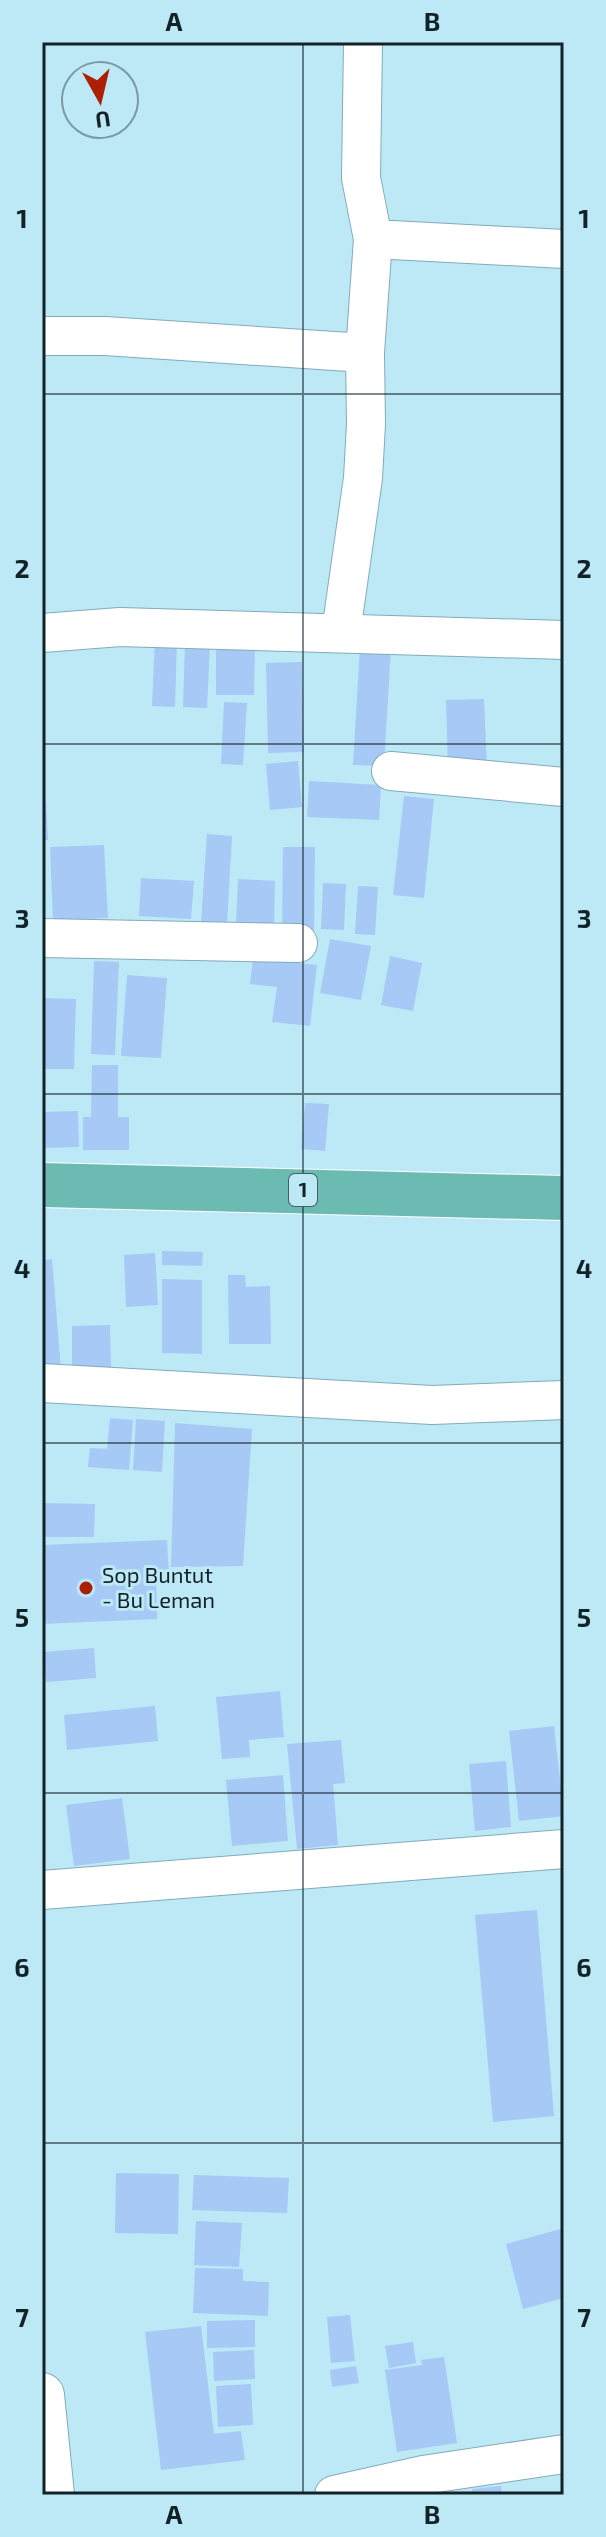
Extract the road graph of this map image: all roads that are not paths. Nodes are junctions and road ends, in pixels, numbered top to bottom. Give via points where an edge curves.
1 (363, 42) edge
2 (373, 239) junction
3 (564, 249) edge
4 (42, 336) edge
5 (365, 353) junction
6 (341, 632) junction
7 (42, 633) edge
8 (564, 640) edge
9 (391, 771) dead end
10 (564, 787) edge
11 (42, 938) edge
12 (298, 943) dead end
13 (42, 1185) edge
14 (564, 1198) edge
15 (42, 1383) edge
16 (564, 1400) edge
17 (564, 1849) edge
18 (42, 1890) edge
19 (42, 2395) edge
20 (564, 2454) edge
21 (52, 2495) edge
22 (334, 2495) edge

1 - 2 street via 361,178
2 - 3 street
2 - 5 street
4 - 5 street
5 - 6 street via 363,478
6 - 7 street via 120,627
6 - 8 street
9 - 10 street
11 - 12 street
13 - 14 highway, 1
15 - 16 street via 432,1405
17 - 18 street
19 - 21 street
20 - 22 street via 423,2475

